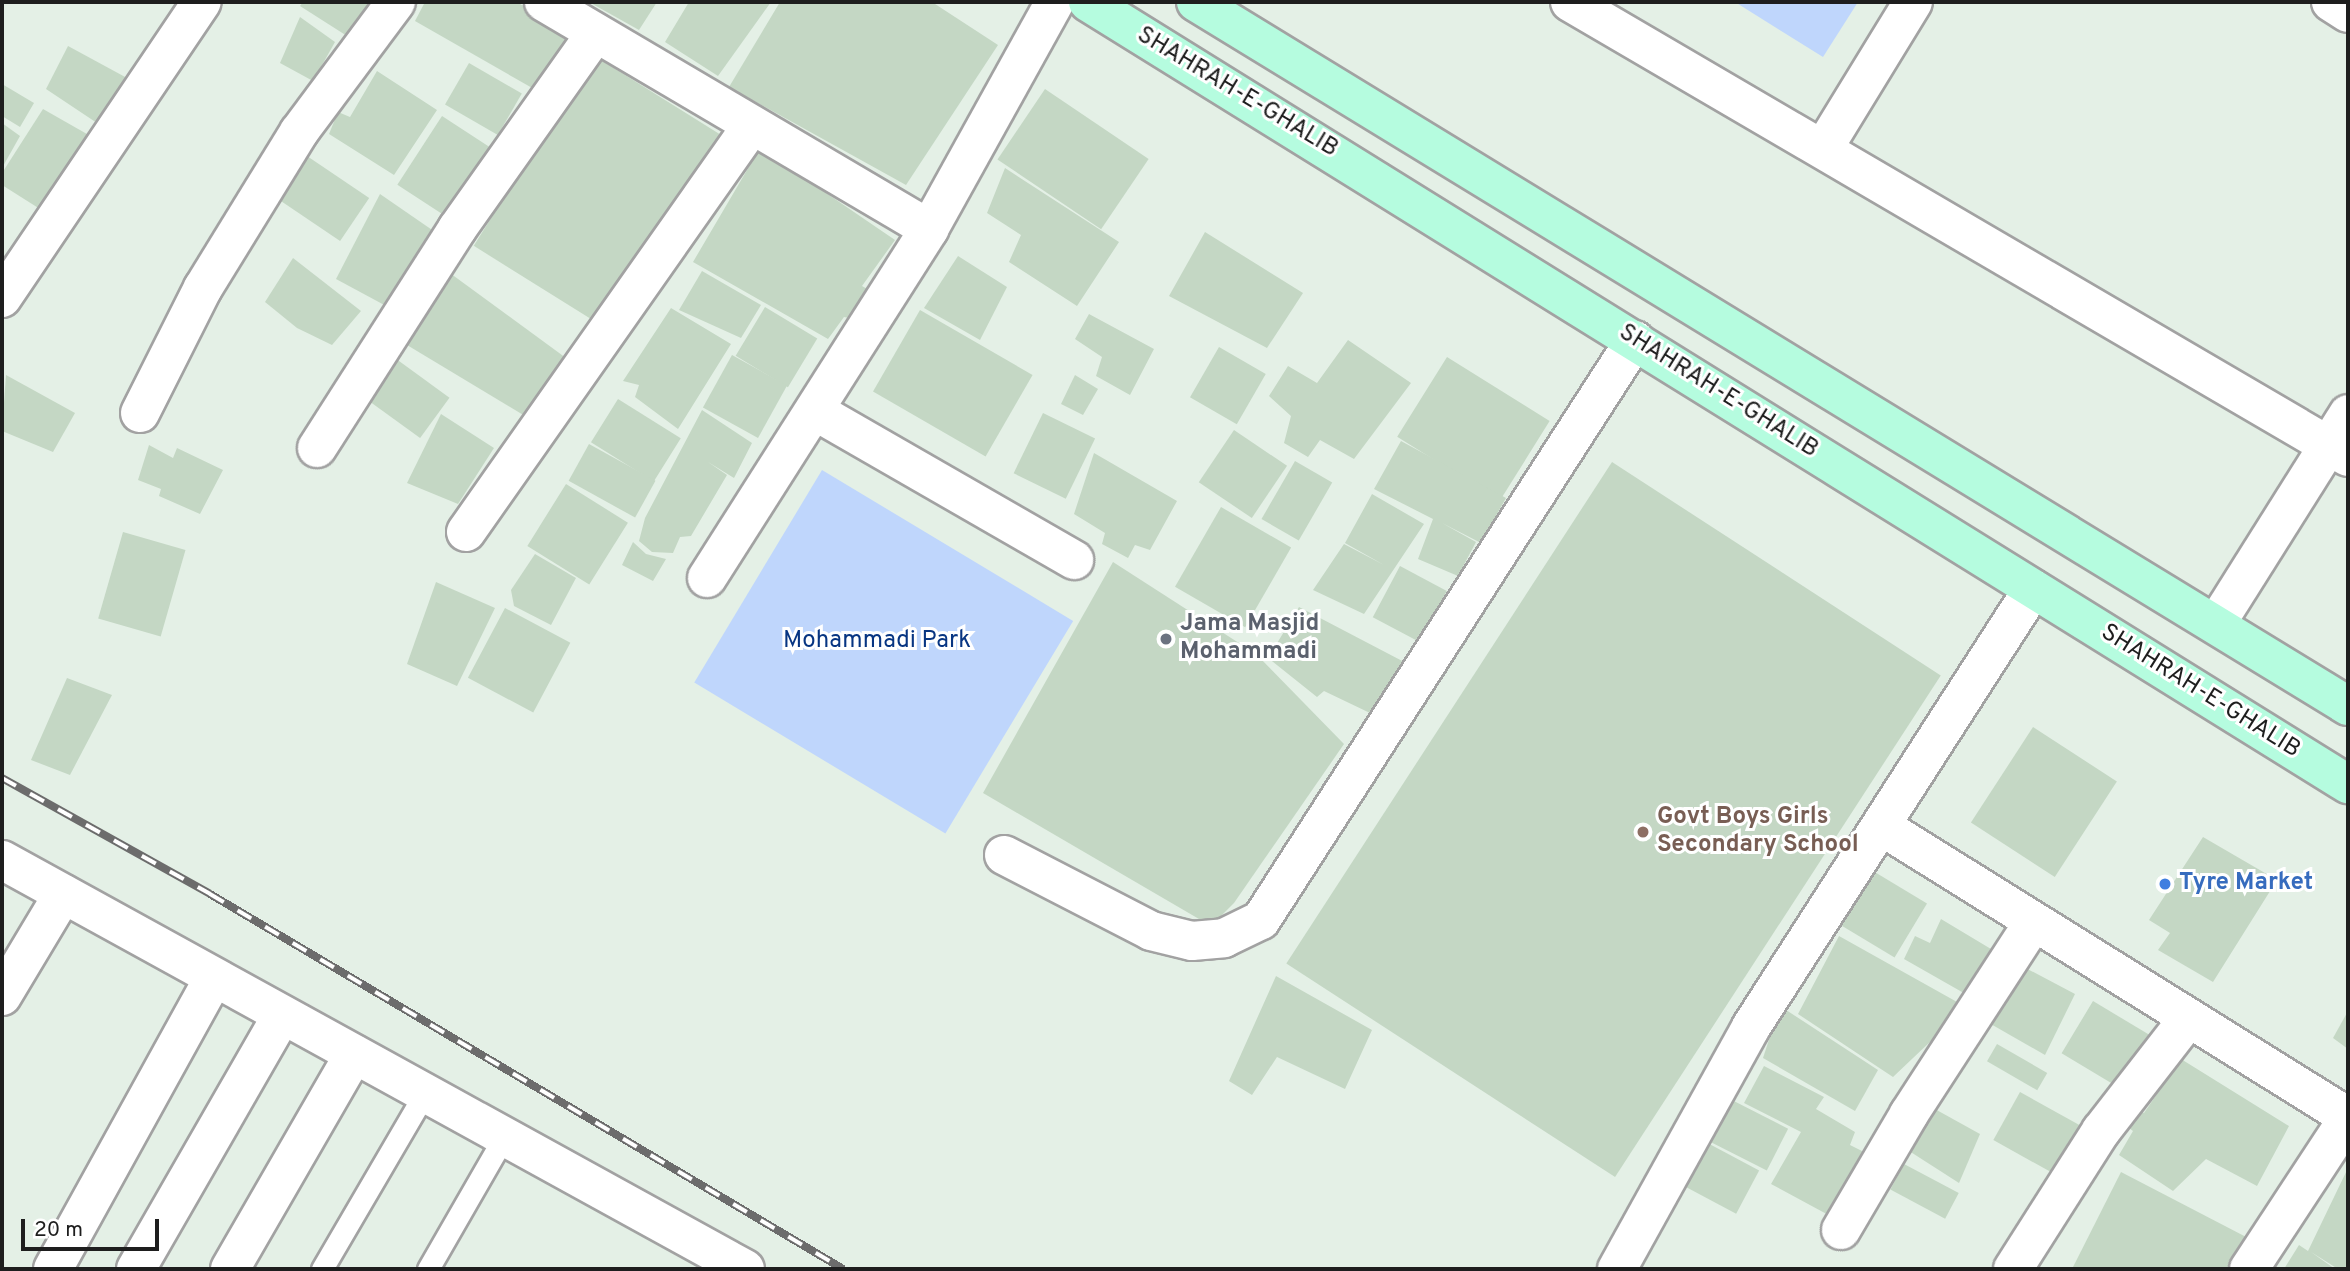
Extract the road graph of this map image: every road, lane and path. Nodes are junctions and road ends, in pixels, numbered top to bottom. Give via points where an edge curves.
1 (202, 2) edge
2 (396, 2) edge
3 (544, 2) edge
4 (1055, 2) edge
5 (1088, 2) edge
6 (1196, 2) edge
7 (1570, 2) edge
8 (1913, 2) edge
9 (2331, 2) edge
10 (2348, 13) edge
11 (596, 33) junction
12 (752, 125) junction
13 (1823, 149) junction
14 (929, 229) junction
15 (2, 298) edge
16 (1635, 340) junction
17 (815, 411) junction
18 (140, 413) dead end
19 (2342, 438) edge
20 (317, 448) dead end
21 (466, 532) dead end
22 (1074, 560) dead end
23 (707, 578) dead end
24 (2033, 589) junction
25 (2216, 624) junction
26 (2348, 706) edge
27 (2348, 784) edge
28 (1881, 826) junction
29 (1004, 855) dead end
30 (2, 860) edge
31 (63, 894) junction
32 (2034, 923) junction
33 (214, 977) junction
34 (2, 996) edge
35 (282, 1014) junction
36 (2188, 1019) junction
37 (354, 1054) junction
38 (425, 1093) junction
39 (2348, 1117) edge
40 (504, 1137) junction
41 (1841, 1230) dead end
42 (53, 1269) edge
43 (136, 1269) edge
44 (230, 1269) edge
45 (322, 1269) edge
46 (428, 1269) edge
47 (745, 1269) edge
48 (1617, 1269) edge
49 (2013, 1269) edge
50 (2249, 1269) edge

1 - 15 street
2 - 18 street via 299,132 203,288
3 - 11 street
4 - 14 street
5 - 16 main road, SHAHRAH-E-GHALIB
6 - 25 main road
7 - 13 street
8 - 13 street
9 - 10 street
11 - 12 street
11 - 20 street via 457,229
12 - 14 street
12 - 21 street
13 - 19 street
14 - 17 street
16 - 24 main road, SHAHRAH-E-GHALIB
16 - 29 street via 1261,920 1224,938 1192,941 1151,931
17 - 22 street
17 - 23 street
19 - 25 street
24 - 27 main road, SHAHRAH-E-GHALIB
24 - 28 street
25 - 26 main road
28 - 32 street
28 - 48 street via 1751,1027
30 - 31 street
31 - 33 street
31 - 34 street
32 - 36 street
32 - 41 street via 1909,1114
33 - 35 street
33 - 42 street
35 - 37 street
35 - 43 street
36 - 39 street
36 - 49 street via 2101,1131
37 - 38 street
37 - 44 street
38 - 40 street
38 - 45 lane
39 - 50 street
40 - 46 lane
40 - 47 street

